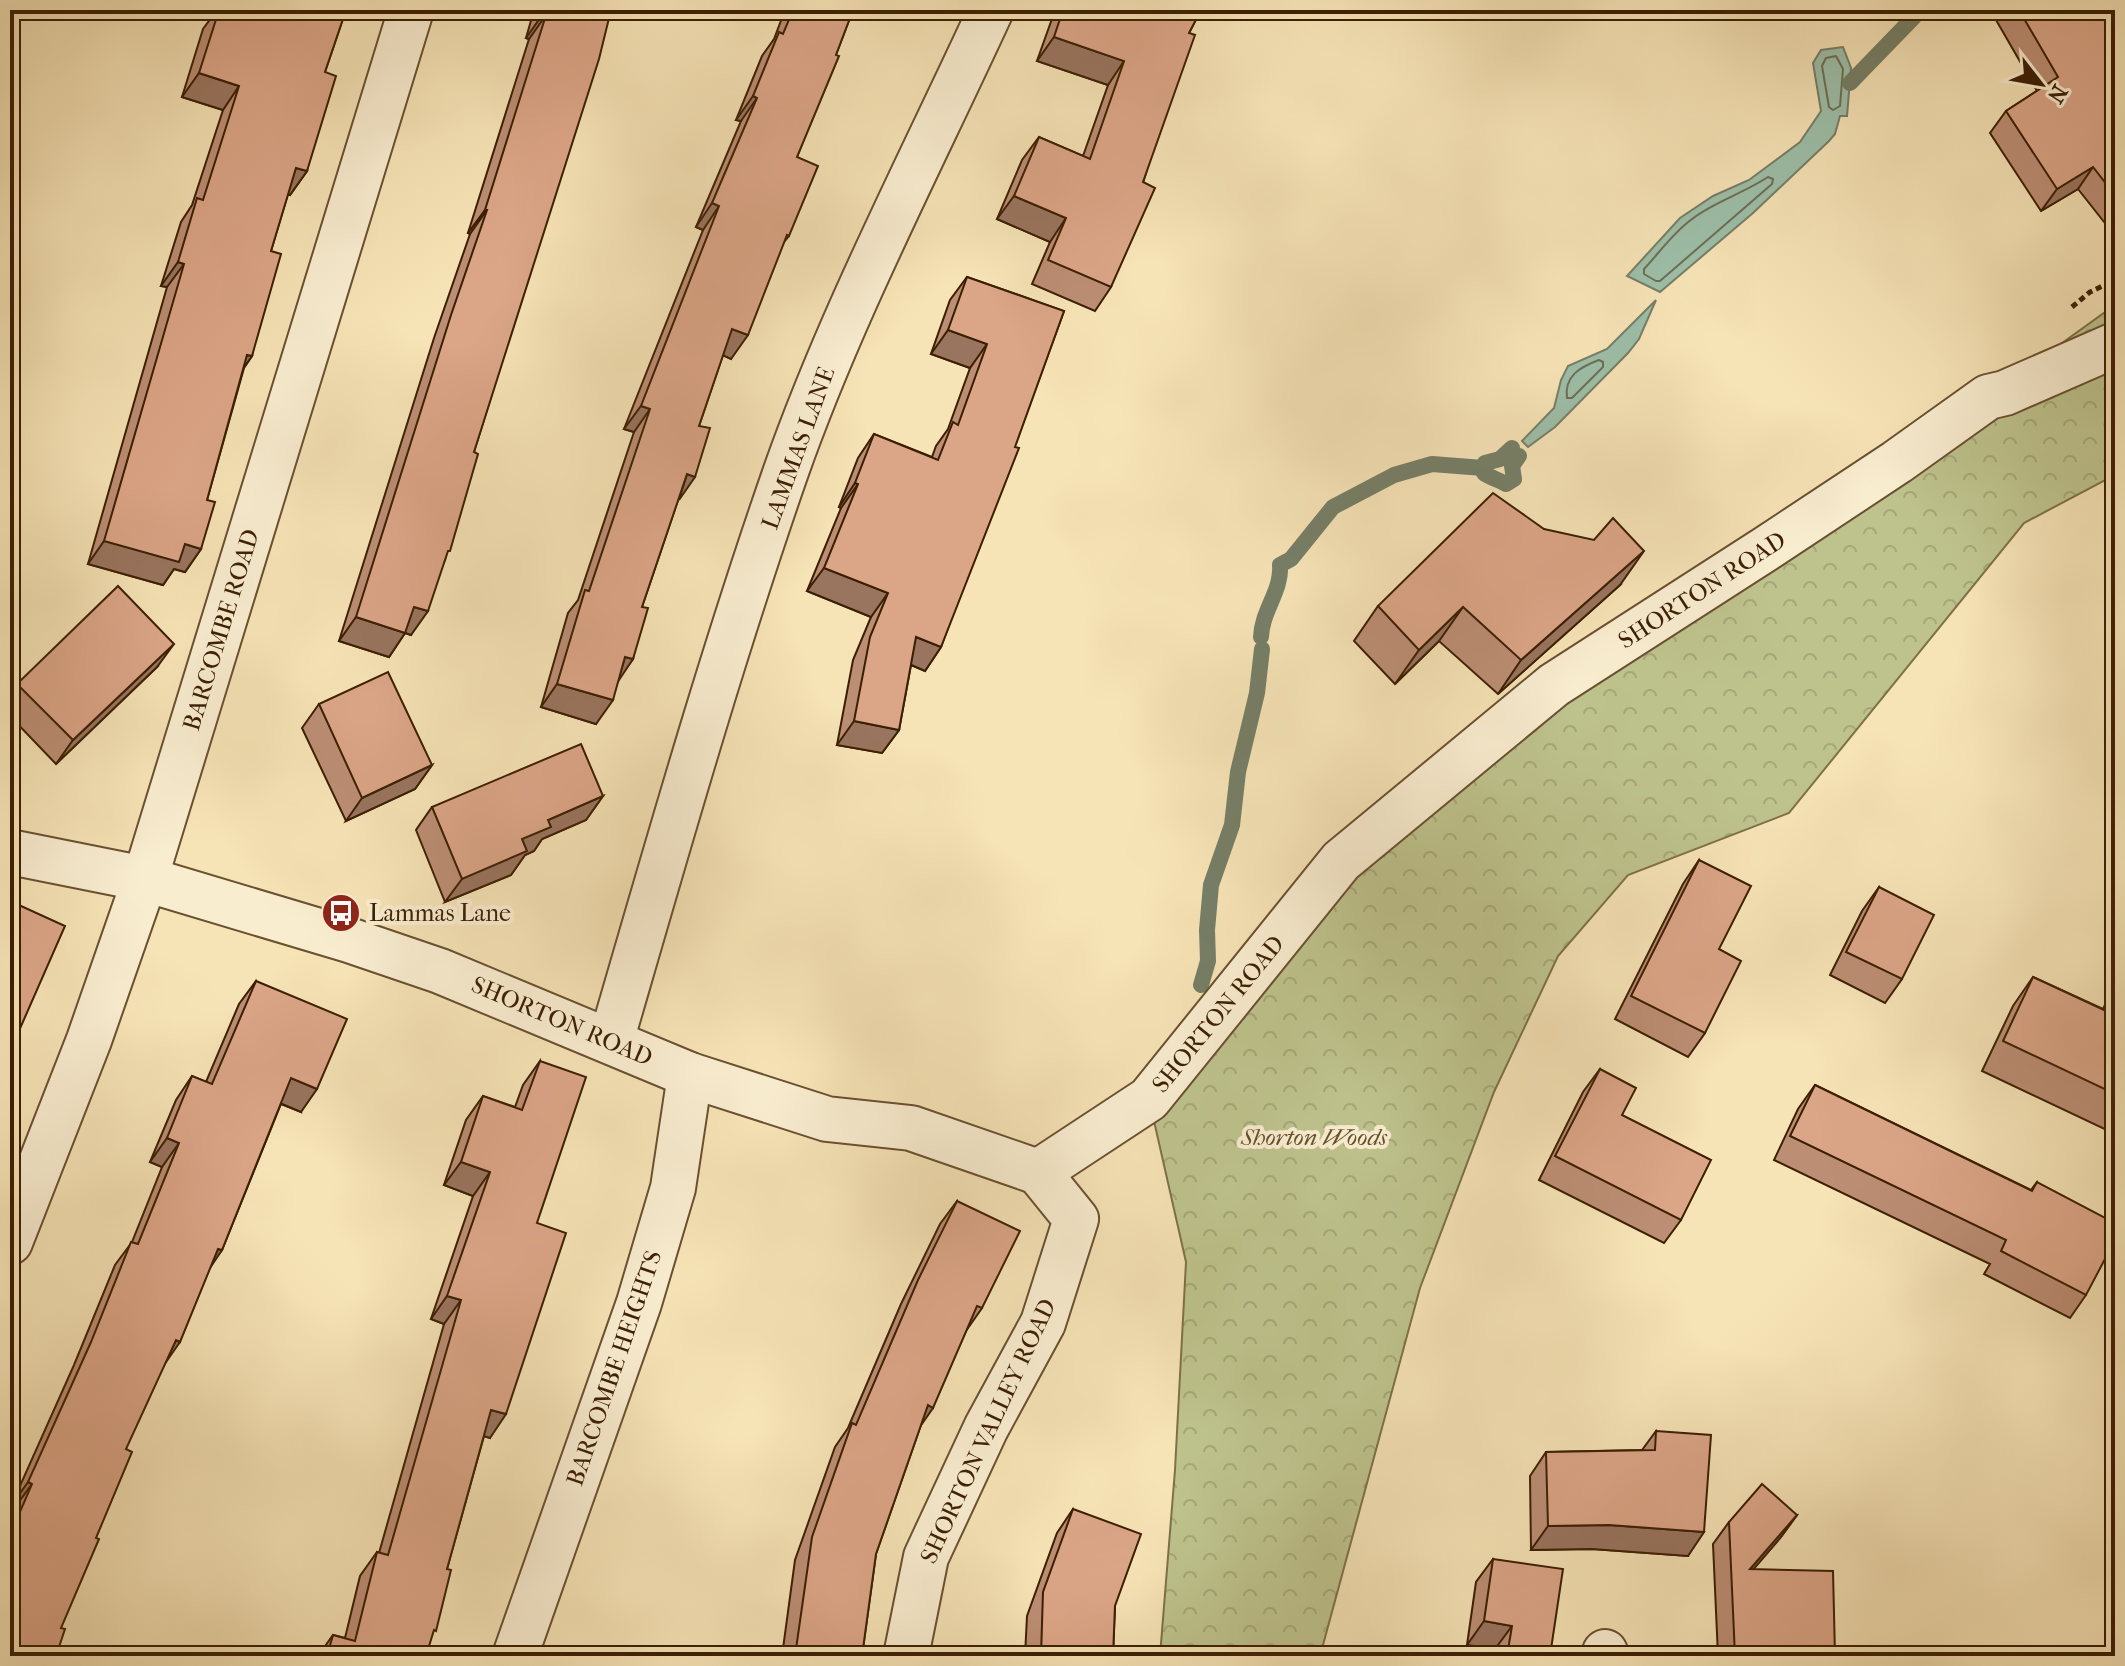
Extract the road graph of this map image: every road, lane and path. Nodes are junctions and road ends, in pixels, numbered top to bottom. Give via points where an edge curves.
1 (411, 10) edge
2 (991, 10) edge
3 (2115, 345) edge
4 (10, 852) edge
5 (145, 879) junction
6 (611, 1041) junction
7 (690, 1075) junction
8 (1038, 1172) junction
9 (10, 1242) edge
10 (515, 1656) edge
11 (906, 1656) edge

1 - 5 street, BARCOMBE ROAD
2 - 6 street, LAMMAS LANE via 838,341 785,473
3 - 8 street, SHORTON ROAD via 1988,397 1554,685 1341,861 1149,1099
4 - 5 street, SHORTON ROAD
5 - 6 street, SHORTON ROAD via 440,971
5 - 9 street, BARCOMBE ROAD
6 - 7 street, SHORTON ROAD
7 - 8 street, SHORTON ROAD via 827,1119 911,1128
7 - 10 street, BARCOMBE HEIGHTS via 673,1188 639,1303
8 - 11 street, SHORTON VALLEY ROAD via 1076,1219 1043,1323 986,1428 926,1557

